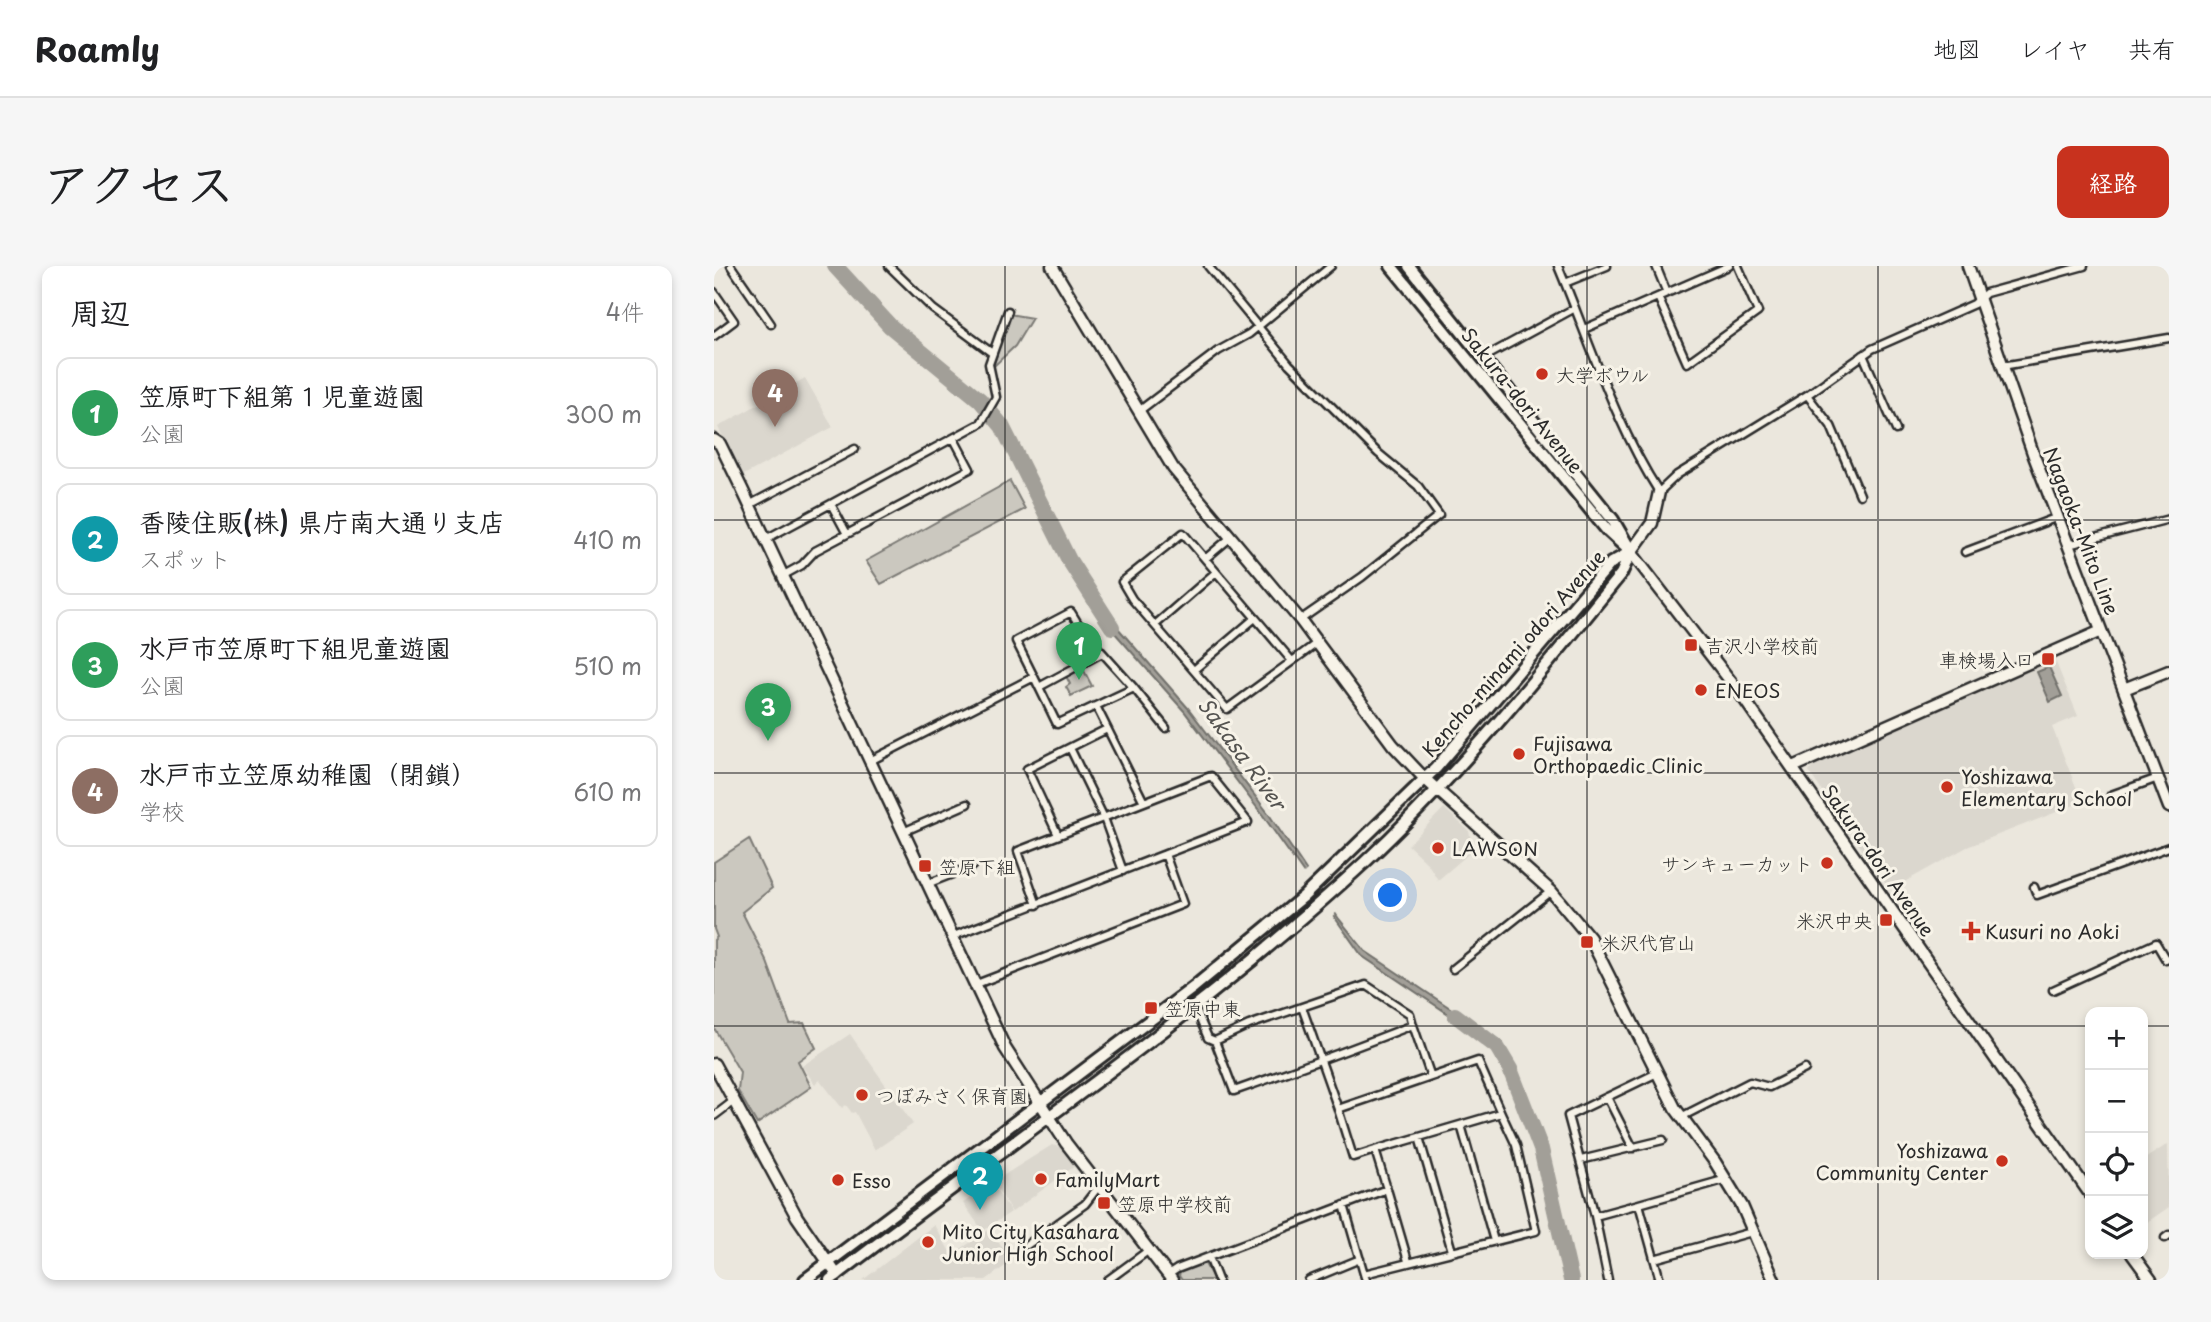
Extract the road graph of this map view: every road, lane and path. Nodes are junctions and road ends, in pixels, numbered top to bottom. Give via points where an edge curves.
1 (731, 266) edge
2 (890, 266) edge
3 (1052, 266) edge
4 (1208, 266) edge
5 (1331, 266) edge
6 (1391, 266) edge
7 (1409, 266) edge
8 (1558, 266) edge
9 (1606, 266) edge
10 (1656, 266) edge
11 (1729, 266) edge
12 (1738, 266) edge
13 (1968, 266) edge
14 (2084, 266) edge
15 (1565, 283) junction
16 (714, 292) edge
17 (1667, 293) junction
18 (1658, 297) junction
19 (1979, 299) junction
20 (1575, 308) junction
21 (1008, 311) dead end
22 (771, 324) dead end
23 (1257, 327) junction
24 (1584, 329) junction
25 (714, 336) edge
26 (2169, 338) edge
27 (992, 353) junction
28 (1863, 355) junction
29 (1483, 358) junction
30 (2002, 366) junction
31 (1807, 395) junction
32 (1139, 411) junction
33 (1896, 430) dead end
34 (954, 439) junction
35 (714, 440) edge
36 (855, 449) dead end
37 (1659, 492) junction
38 (1860, 495) dead end
39 (831, 504) junction
40 (749, 505) junction
41 (2058, 517) junction
42 (2169, 519) edge
43 (847, 534) junction
44 (1230, 538) junction
45 (764, 540) junction
46 (2068, 545) junction
47 (1631, 552) junction
48 (1965, 552) dead end
49 (1205, 559) junction
50 (1216, 572) junction
51 (782, 576) junction
52 (1255, 618) junction
53 (1300, 620) junction
54 (1155, 625) junction
55 (2101, 631) junction
56 (1317, 643) junction
57 (1102, 653) junction
58 (1292, 661) junction
59 (1195, 669) junction
60 (2169, 671) edge
61 (1034, 677) junction
62 (1039, 687) junction
63 (1134, 688) junction
64 (2124, 689) junction
65 (1096, 706) junction
66 (1166, 728) dead end
67 (1107, 729) junction
68 (1070, 748) junction
69 (870, 761) junction
70 (1793, 767) junction
71 (2158, 778) junction
72 (1425, 779) junction
73 (1437, 790) junction
74 (2111, 795) dead end
75 (1144, 802) junction
76 (967, 804) dead end
77 (2169, 807) edge
78 (1104, 818) junction
79 (903, 832) junction
80 (1058, 835) junction
81 (2169, 847) edge
82 (1165, 854) junction
83 (973, 866) dead end
84 (1123, 871) junction
85 (927, 884) junction
86 (2034, 887) dead end
87 (1551, 891) junction
88 (1037, 905) junction
89 (951, 937) junction
90 (2169, 958) edge
91 (1453, 969) dead end
92 (974, 985) junction
93 (2053, 990) dead end
94 (1194, 1005) junction
95 (1302, 1007) junction
96 (1413, 1025) junction
97 (1215, 1041) junction
98 (1321, 1060) junction
99 (714, 1065) edge
100 (1804, 1069) dead end
101 (1657, 1073) junction
102 (1432, 1077) junction
103 (1607, 1097) junction
104 (735, 1100) junction
105 (1040, 1104) junction
106 (1338, 1110) junction
107 (1501, 1113) junction
108 (714, 1116) edge
109 (1048, 1117) junction
110 (1681, 1117) junction
111 (1461, 1125) junction
112 (1419, 1137) junction
113 (1663, 1140) dead end
114 (1633, 1148) junction
115 (1375, 1150) junction
116 (1581, 1160) junction
117 (1727, 1180) junction
118 (1099, 1186) junction
119 (2085, 1187) edge
120 (1387, 1189) junction
121 (1639, 1204) junction
122 (1344, 1205) junction
123 (1595, 1216) junction
124 (1752, 1232) junction
125 (1494, 1241) junction
126 (1027, 1245) dead end
127 (1149, 1250) junction
128 (1452, 1251) junction
129 (1209, 1257) junction
130 (1360, 1259) junction
131 (1654, 1259) junction
132 (2136, 1259) edge
133 (1408, 1261) junction
134 (827, 1263) junction
135 (1170, 1277) edge
136 (1365, 1277) edge
137 (833, 1278) edge
138 (805, 1280) edge
139 (1108, 1280) edge
140 (1218, 1280) edge
141 (1308, 1280) edge
142 (1608, 1280) edge
143 (1660, 1280) edge
144 (1774, 1280) edge
145 (2151, 1280) edge

1 - 22 street
2 - 27 street via 933,309
3 - 32 street
4 - 23 street
5 - 23 street
6 - 47 main road, Sakura-dori Avenue via 1606,529
7 - 29 main road, Sakura-dori Avenue
8 - 15 street
9 - 15 street
10 - 17 street
11 - 17 street
12 - 18 street via 1758,312 1687,363
13 - 19 street, Nagaoka-Mito Line
14 - 19 street via 1986,293
15 - 20 street
16 - 25 street via 734,321
17 - 18 street
18 - 24 street
19 - 28 street
19 - 30 street, Nagaoka-Mito Line
20 - 24 street
20 - 29 street
21 - 27 street
23 - 32 street
23 - 53 street via 1378,453 1418,486 1439,514
24 - 37 street via 1622,425
26 - 30 street
27 - 34 street via 989,364 995,400 981,423
28 - 31 street
28 - 33 street
29 - 47 main road, Sakura-dori Avenue via 1613,520
30 - 41 street, Nagaoka-Mito Line
31 - 37 street via 1677,475
31 - 38 street via 1831,426
32 - 44 street via 1173,468
34 - 39 street
34 - 43 street via 970,470
35 - 40 street
36 - 40 street
37 - 47 street via 1652,523
39 - 43 street
39 - 45 street
40 - 45 street
41 - 46 street, Nagaoka-Mito Line
41 - 48 street
42 - 46 street
43 - 51 street
44 - 49 street
44 - 53 street
45 - 51 street
46 - 55 street, Nagaoka-Mito Line
47 - 70 street, Sakura-dori Avenue
47 - 72 main road, Kencho-minami odori Avenue via 1611,563
47 - 73 main road, Kencho-minami odori Avenue via 1613,584
49 - 50 street
49 - 54 street via 1183,533 1122,582
50 - 52 street
50 - 54 street
51 - 69 street
52 - 58 street
52 - 59 street
53 - 56 street
54 - 59 street
55 - 64 street, Nagaoka-Mito Line
55 - 70 street
56 - 58 street
56 - 72 street via 1393,745
57 - 61 street via 1071,612 1016,641
57 - 62 street
57 - 63 street
58 - 59 street via 1227,709
60 - 64 street
61 - 62 street
61 - 69 street
62 - 65 street via 1058,724
63 - 65 street
63 - 66 street
64 - 71 street, Nagaoka-Mito Line
65 - 67 street
67 - 68 street
67 - 75 street
68 - 78 street
68 - 80 street via 1027,769
69 - 79 street
70 - 119 street, Sakura-dori Avenue
71 - 74 street
71 - 77 street, Nagaoka-Mito Line
72 - 73 street
72 - 105 main road, Kencho-minami odori Avenue via 1324,878 1237,953
73 - 87 street
73 - 94 main road, Kencho-minami odori Avenue via 1332,892
75 - 78 street
75 - 82 street via 1211,776 1248,822
76 - 79 street
78 - 80 street
78 - 84 street
79 - 85 street
80 - 88 street via 1017,851
81 - 86 street via 2037,895
82 - 84 street
82 - 92 street via 1183,904
83 - 85 street
84 - 88 street
85 - 89 street
87 - 91 street
87 - 101 street via 1596,948
88 - 89 street
89 - 92 street
90 - 93 street via 2166,960 2156,943
92 - 105 street
94 - 97 street via 1208,1038
94 - 109 main road, Kencho-minami odori Avenue
95 - 96 street via 1366,985 1410,1014
95 - 97 street
95 - 98 street
96 - 98 street
96 - 102 street
97 - 98 street via 1234,1091
98 - 106 street
99 - 104 street
100 - 110 street via 1769,1087 1751,1082
101 - 103 street
101 - 110 street
102 - 106 street
102 - 107 street via 1479,1061
103 - 114 street
103 - 116 street via 1568,1116
104 - 108 street
104 - 134 street via 797,1217
105 - 109 street
105 - 134 main road, Kencho-minami odori Avenue
106 - 115 street via 1353,1157
107 - 111 street
107 - 125 street via 1516,1145 1536,1231
109 - 118 street
109 - 137 main road, Kencho-minami odori Avenue
110 - 117 street
111 - 112 street
111 - 125 street
112 - 115 street
112 - 128 street
113 - 114 street
114 - 116 street
115 - 120 street
116 - 123 street
117 - 121 street
117 - 124 street
118 - 126 street via 1085,1204
118 - 127 street
120 - 122 street
120 - 133 street
121 - 123 street
121 - 131 street
122 - 129 street
122 - 130 street
123 - 142 street
124 - 131 street
124 - 144 street
125 - 128 street
127 - 135 street
127 - 139 street
128 - 133 street
129 - 135 street
129 - 140 street
130 - 136 street
130 - 141 street
131 - 143 street
132 - 145 street
133 - 136 street
134 - 137 street
134 - 138 main road, Kencho-minami odori Avenue

